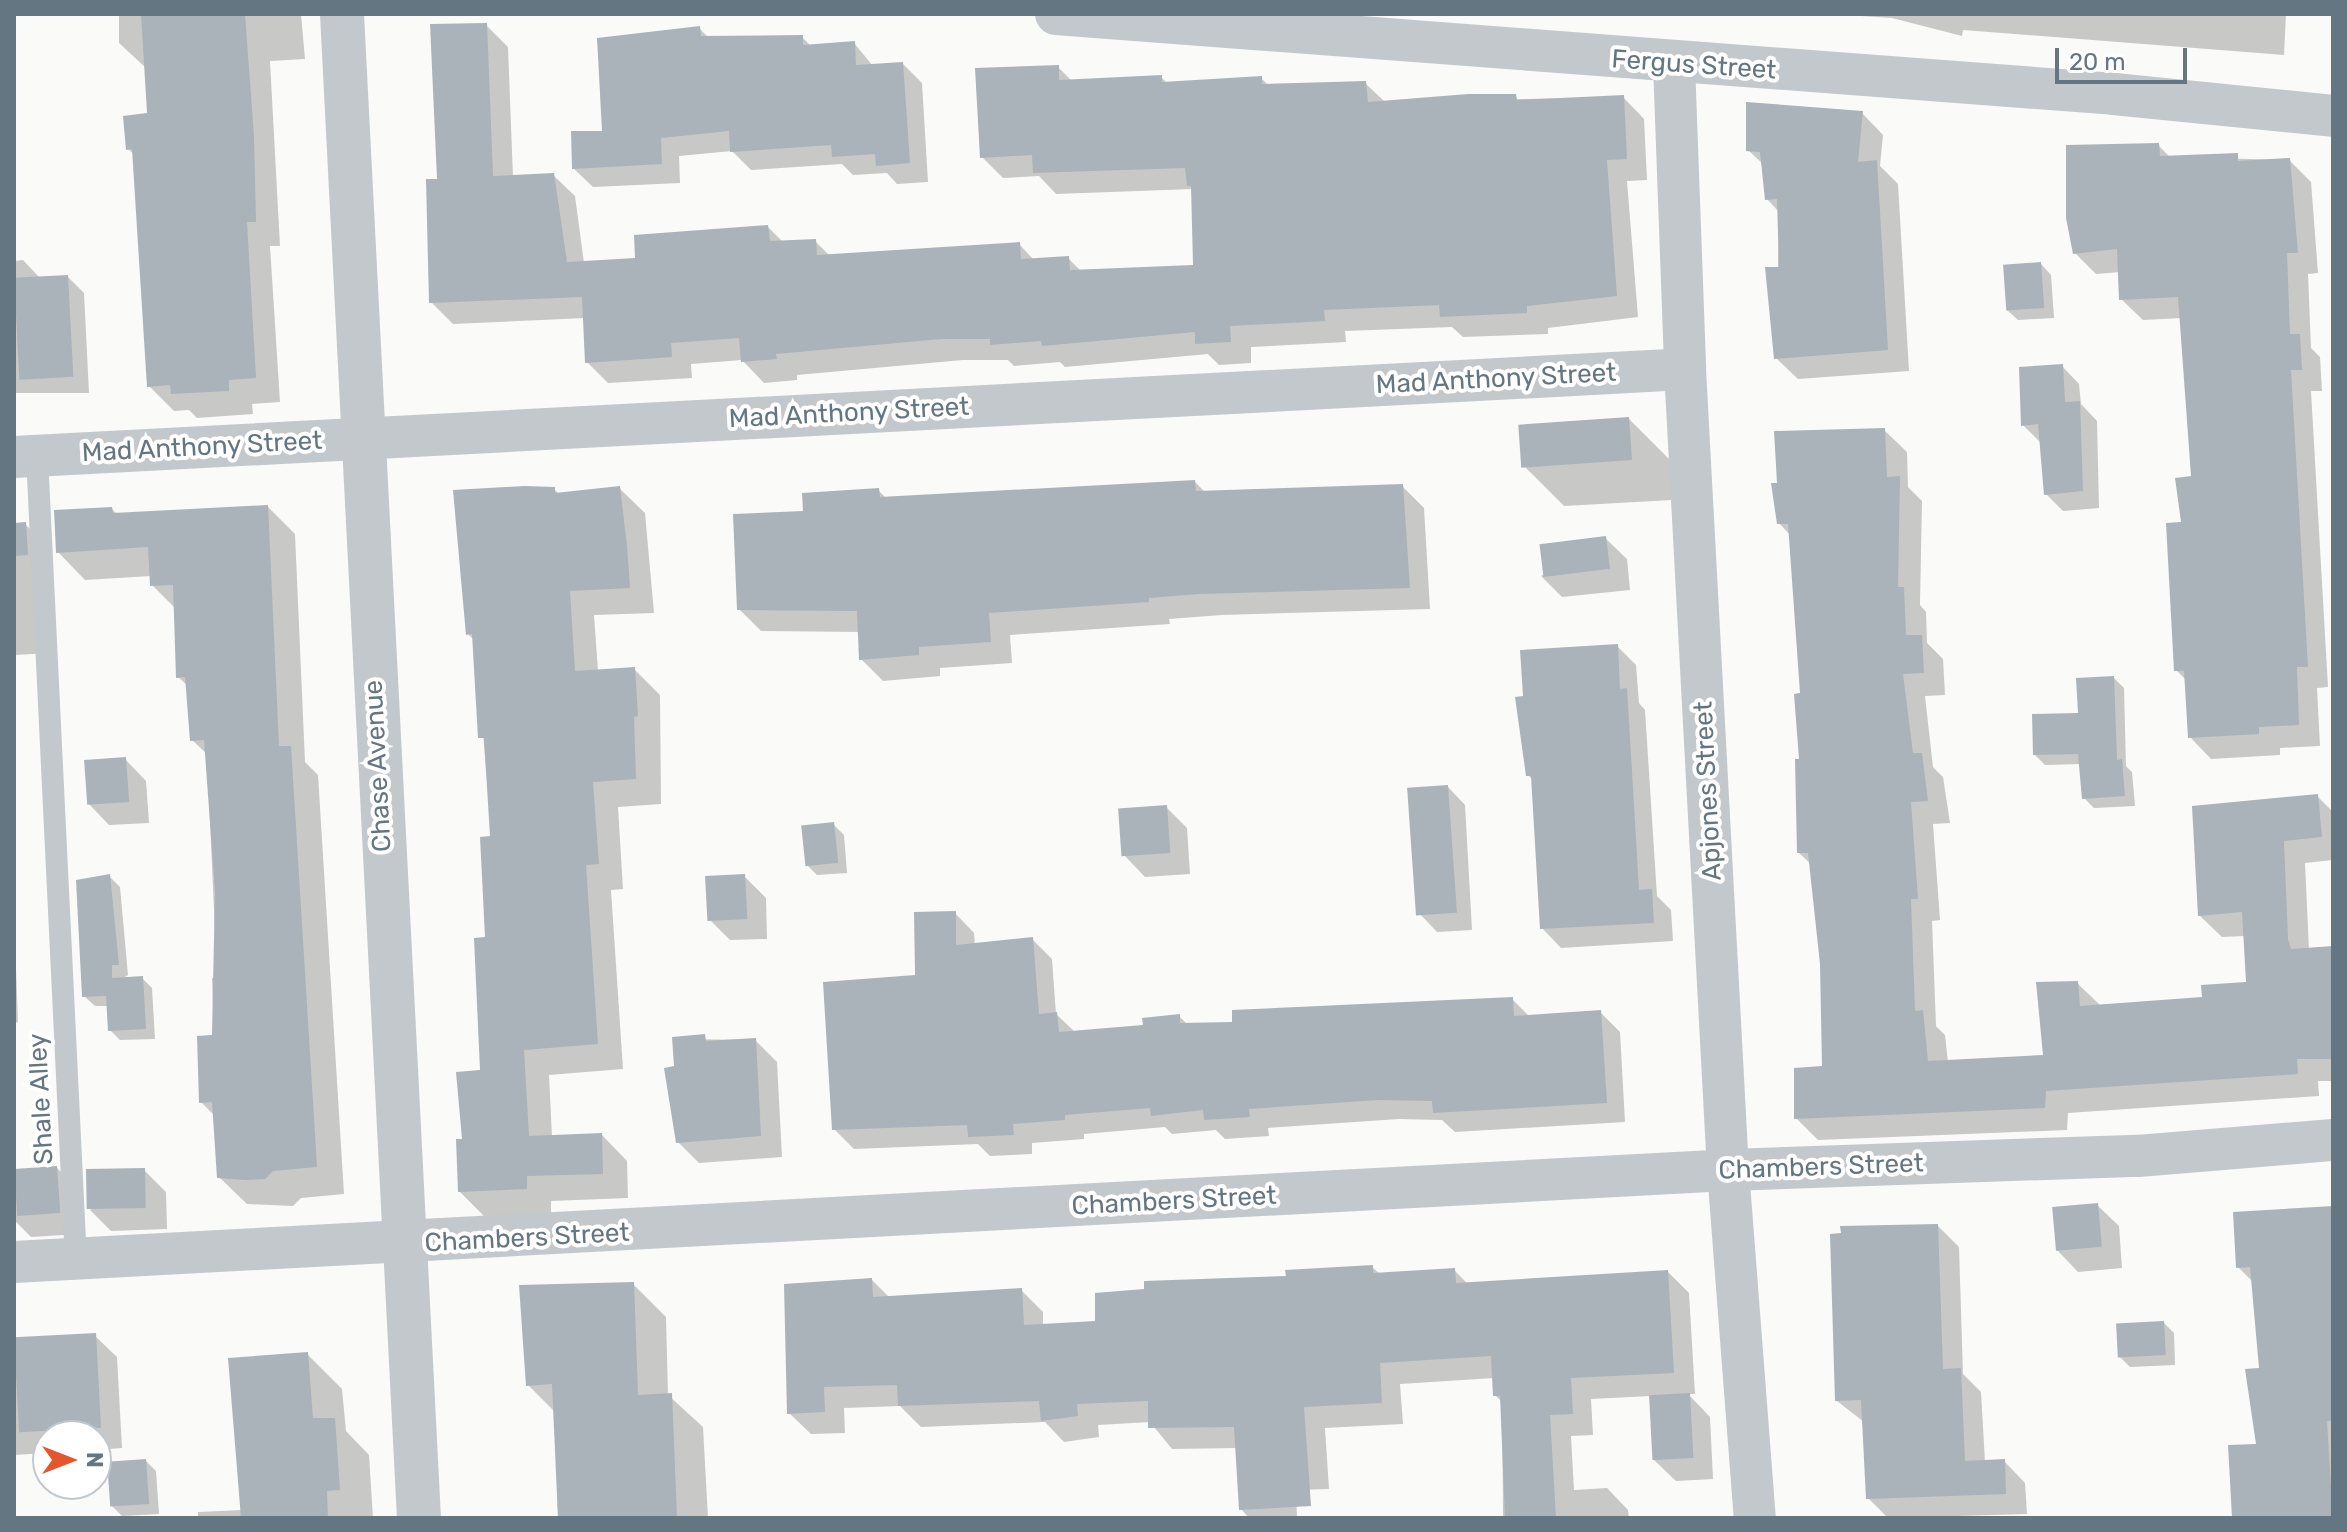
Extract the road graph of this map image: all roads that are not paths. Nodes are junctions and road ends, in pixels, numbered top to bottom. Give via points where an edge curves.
1 (342, 14) edge
2 (1056, 14) edge
3 (1674, 64) junction
4 (2333, 116) edge
5 (1685, 369) junction
6 (360, 439) junction
7 (26, 456) edge
8 (2333, 1140) edge
9 (1728, 1170) junction
10 (404, 1245) junction
11 (76, 1261) junction
12 (14, 1262) edge
13 (419, 1518) edge
14 (1755, 1518) edge

1 - 6 street, Chase Avenue
2 - 3 street, Fergus Street
3 - 4 street, Fergus Street via 2114,94
3 - 5 street, Apjones Street
5 - 6 street, Mad Anthony Street
5 - 9 street, Apjones Street
6 - 7 street, Mad Anthony Street
6 - 10 street, Chase Avenue
7 - 11 lane, Shale Alley
8 - 9 street, Chambers Street via 2138,1156
9 - 10 street, Chambers Street
9 - 14 street, Apjones Street
10 - 11 street, Chambers Street
10 - 13 street, Chase Avenue
11 - 12 street, Chambers Street

